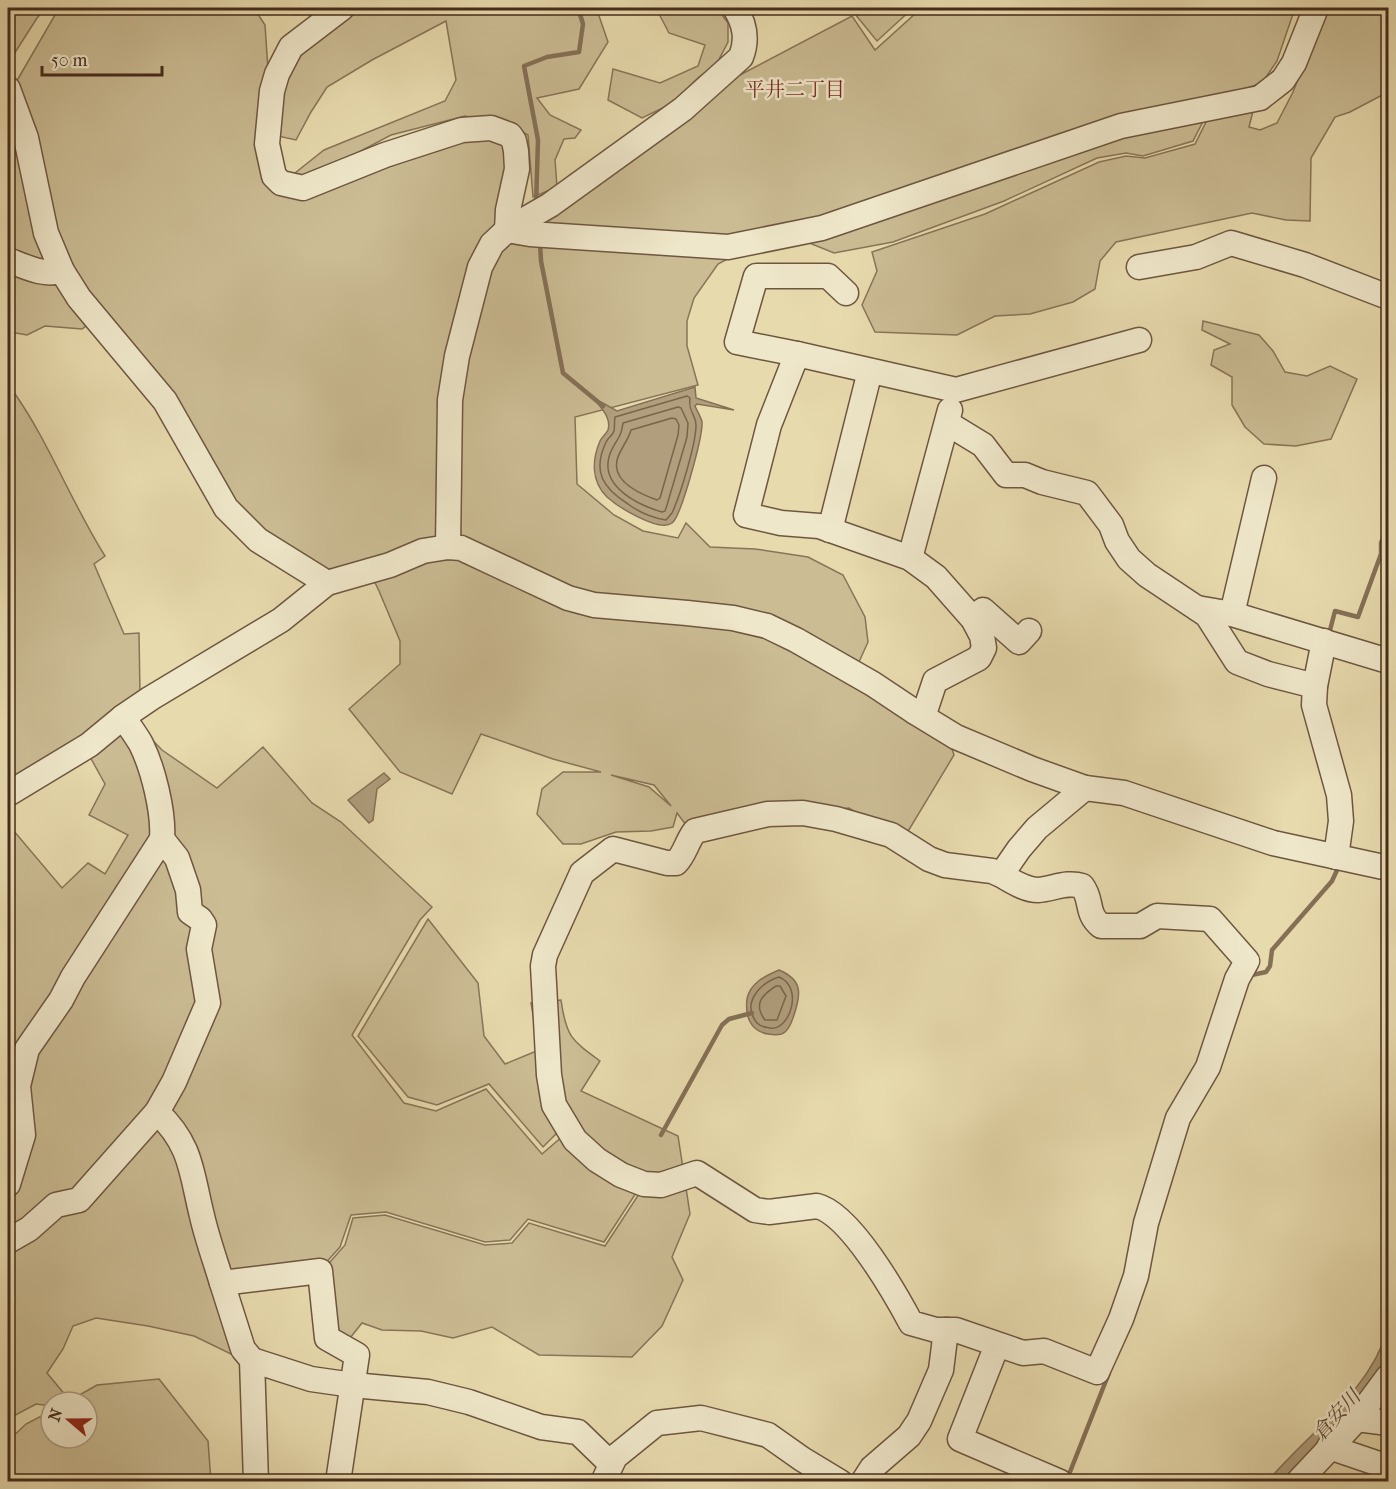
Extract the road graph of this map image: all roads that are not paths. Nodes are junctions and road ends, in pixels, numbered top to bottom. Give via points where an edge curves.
1 (342, 8) edge
2 (735, 8) edge
3 (1316, 8) edge
4 (8, 89) edge
5 (507, 230) junction
6 (8, 260) edge
7 (1139, 267) dead end
8 (62, 271) junction
9 (846, 293) dead end
10 (1389, 297) edge
11 (1139, 340) dead end
12 (797, 354) junction
13 (870, 371) junction
14 (956, 390) junction
15 (947, 423) junction
16 (1264, 478) dead end
17 (831, 530) junction
18 (448, 547) junction
19 (910, 558) junction
20 (327, 583) junction
21 (1197, 608) junction
22 (1232, 614) junction
23 (973, 619) junction
24 (1029, 631) dead end
25 (1326, 642) junction
26 (1389, 661) edge
27 (1315, 686) junction
28 (915, 712) junction
29 (123, 717) junction
30 (1085, 788) junction
31 (8, 794) edge
32 (162, 839) junction
33 (1336, 857) junction
34 (1389, 868) edge
35 (1001, 874) junction
36 (157, 1112) junction
37 (8, 1184) edge
38 (8, 1241) edge
39 (222, 1282) junction
40 (946, 1330) junction
41 (997, 1345) junction
42 (252, 1360) junction
43 (1389, 1377) edge
44 (353, 1385) junction
45 (1357, 1419) junction
46 (1389, 1423) edge
47 (1329, 1448) junction
48 (1389, 1467) edge
49 (607, 1473) edge
50 (256, 1482) edge
51 (338, 1482) edge
52 (840, 1482) edge
53 (863, 1482) edge
54 (1060, 1482) edge
55 (1298, 1482) edge

1 - 5 street via 291,47 277,74 267,144 274,176 280,183 303,188 462,130 491,128 510,135 516,151 517,170
2 - 5 street via 746,33 741,57 683,109 550,205
3 - 5 street via 1294,63 1283,80 1260,98 1121,126 822,228 728,247
4 - 8 street via 26,138 46,233
5 - 18 street via 492,244 480,267 457,356 448,433
6 - 8 street via 41,272
7 - 10 street via 1196,257 1231,243 1305,265
8 - 20 street via 165,401 226,508 258,540
9 - 12 street via 828,276 756,276 737,342
11 - 14 street
12 - 13 street
12 - 17 street via 768,425 746,515
13 - 14 street
13 - 17 street
14 - 15 street
15 - 19 street
15 - 21 street via 983,445 1006,475 1025,475 1087,493 1129,559
16 - 22 street
17 - 19 street
18 - 20 street via 423,551
18 - 28 street via 461,548 594,605 733,618 767,626 873,684
19 - 23 street via 936,577
20 - 29 street via 280,620
21 - 22 street
21 - 27 street via 1207,615 1238,662
22 - 25 street
23 - 24 street via 983,610 1018,642
23 - 28 street via 984,648 979,658 935,681 926,708
25 - 26 street
25 - 27 street
27 - 33 street via 1314,705 1339,795 1341,821
28 - 30 street via 956,737
29 - 31 street via 89,746
29 - 32 street via 141,744 157,790
30 - 33 street via 1124,793 1273,843
30 - 35 street via 1037,828
32 - 36 street via 177,858 188,890 190,912 204,926 199,950 208,1003
32 - 37 street via 27,1049 18,1086 23,1135
33 - 34 street
35 - 40 street via 945,865 891,835 836,819 802,813 768,814 695,831 676,863 613,849 582,873 543,966 554,1105 581,1147 621,1175 644,1184 661,1185 697,1173 754,1209 769,1212 824,1208 850,1230 892,1287 911,1323
35 - 41 street via 1036,890 1069,884 1082,886 1093,919 1101,926 1140,926 1157,916 1210,919 1247,961 1237,979 1208,1067 1178,1118 1146,1223 1136,1276 1097,1372 1044,1351 1023,1353
36 - 38 street via 79,1200 56,1205
36 - 39 street via 172,1126 189,1156 202,1218
39 - 42 street via 243,1349
39 - 44 street via 320,1271 327,1338 357,1355
40 - 41 street
40 - 53 street via 941,1370 919,1421
41 - 54 street via 960,1439
42 - 44 street via 311,1379
42 - 50 street
43 - 45 street
44 - 49 street via 429,1392 541,1427 578,1432
44 - 51 street
45 - 46 street
45 - 47 street
47 - 48 street
47 - 55 street
49 - 52 street via 615,1457 657,1423 701,1418 768,1435

